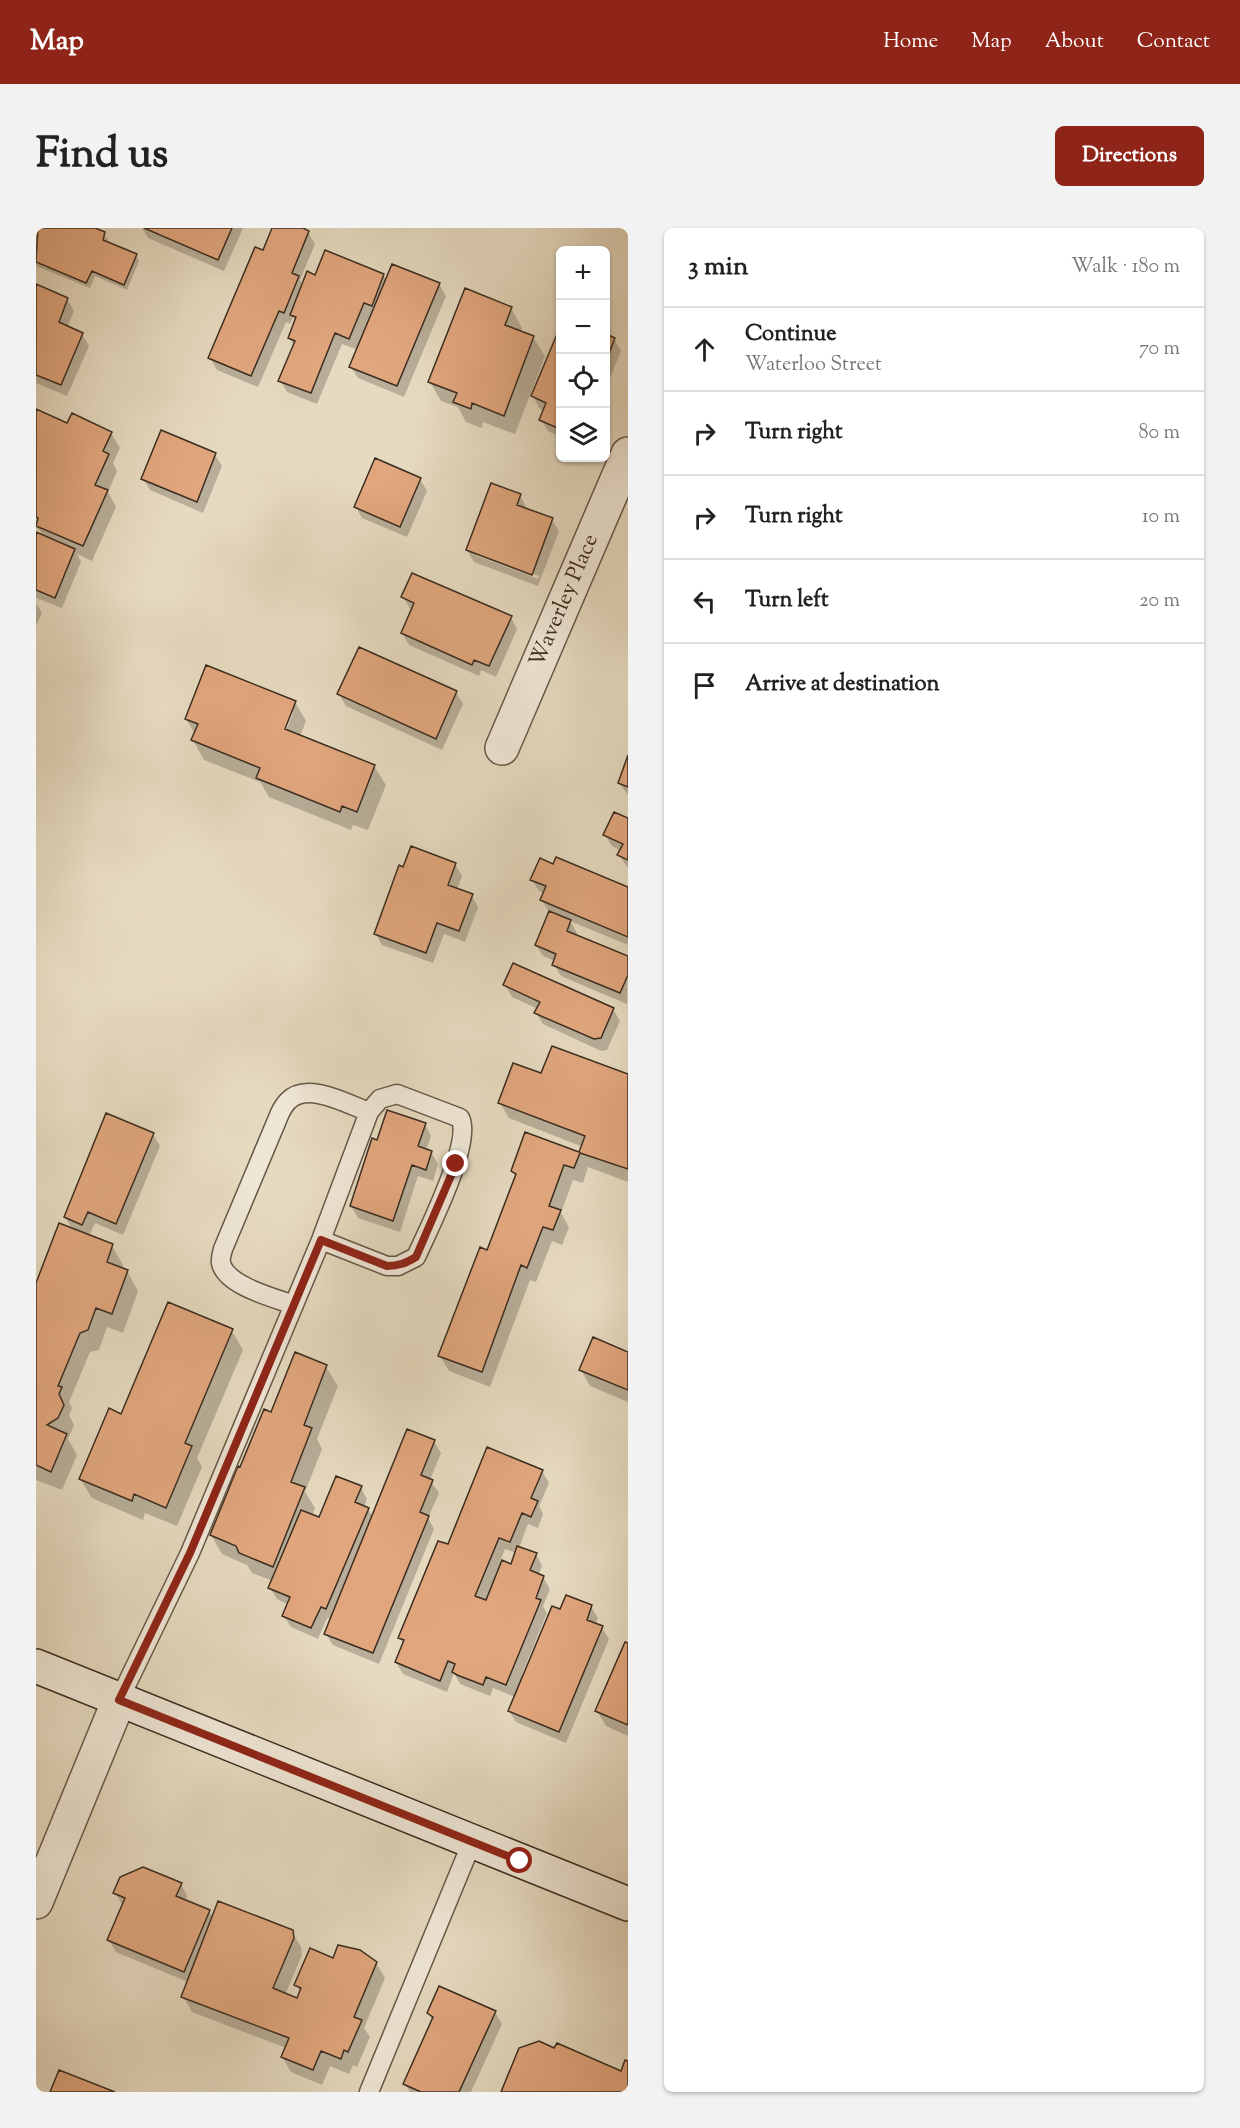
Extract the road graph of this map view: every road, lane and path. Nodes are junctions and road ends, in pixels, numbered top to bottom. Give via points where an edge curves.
1 (628, 454) edge
2 (502, 748) dead end
3 (369, 1112) junction
4 (321, 1240) junction
5 (294, 1305) junction
6 (36, 1666) edge
7 (119, 1700) junction
8 (472, 1842) junction
9 (36, 1902) edge
10 (628, 1904) edge
11 (369, 2092) edge

1 - 2 street, Waverley Place
3 - 4 lane
3 - 4 lane via 380,1099 397,1094 460,1118 464,1125 456,1164 416,1257 408,1262 387,1266
3 - 5 lane via 313,1092 288,1101 223,1249 221,1262 234,1282
4 - 5 lane
5 - 7 lane via 190,1553
6 - 7 street
7 - 8 street
7 - 9 street
8 - 10 street
8 - 11 lane

